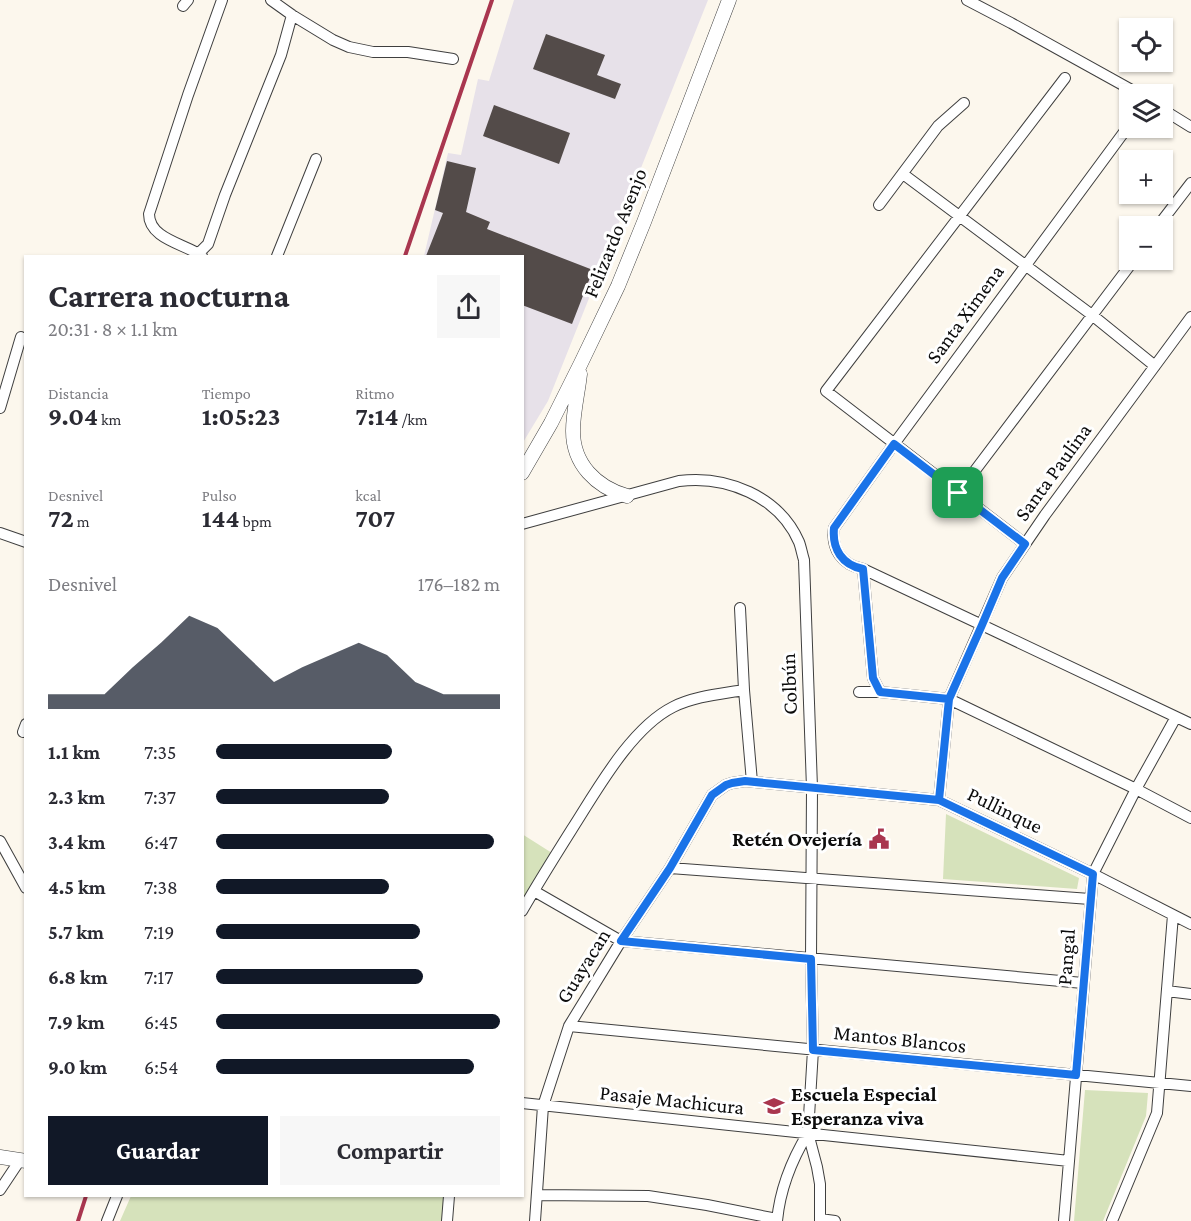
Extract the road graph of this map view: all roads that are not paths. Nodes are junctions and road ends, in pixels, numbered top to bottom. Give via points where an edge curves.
1 (222, 0) edge
2 (271, 0) edge
3 (729, 0) edge
4 (967, 0) edge
5 (292, 15) junction
6 (453, 59) dead end
7 (1065, 78) dead end
8 (1121, 84) edge
9 (964, 103) dead end
10 (1173, 116) edge
11 (1191, 127) edge
12 (1120, 138) edge
13 (316, 159) dead end
14 (903, 174) junction
15 (1191, 183) edge
16 (879, 205) dead end
17 (960, 216) junction
18 (1166, 216) edge
19 (197, 255) edge
20 (200, 255) edge
21 (277, 255) edge
22 (1025, 266) junction
23 (1126, 270) edge
24 (1092, 315) junction
25 (1191, 317) edge
26 (21, 337) dead end
27 (581, 363) junction
28 (1155, 366) junction
29 (0, 408) edge
30 (894, 444) junction
31 (524, 470) edge
32 (958, 493) junction
33 (627, 496) junction
34 (524, 523) edge
35 (0, 533) edge
36 (24, 541) edge
37 (1025, 544) junction
38 (863, 569) junction
39 (740, 608) dead end
40 (982, 625) junction
41 (744, 690) junction
42 (859, 692) dead end
43 (880, 692) junction
44 (949, 699) junction
45 (1176, 717) junction
46 (1191, 724) edge
47 (752, 782) junction
48 (812, 788) junction
49 (1136, 789) junction
50 (939, 800) junction
51 (1191, 818) edge
52 (0, 841) edge
53 (670, 868) junction
54 (1093, 874) junction
55 (811, 879) junction
56 (24, 884) edge
57 (534, 891) junction
58 (1090, 899) junction
59 (524, 908) edge
60 (1173, 915) junction
61 (1191, 924) edge
62 (621, 941) junction
63 (811, 959) junction
64 (1083, 983) junction
65 (1167, 991) junction
66 (1191, 994) edge
67 (569, 1026) junction
68 (813, 1050) junction
69 (1076, 1075) junction
70 (1160, 1083) junction
71 (1191, 1086) edge
72 (524, 1103) edge
73 (543, 1106) junction
74 (808, 1133) junction
75 (0, 1157) edge
76 (23, 1161) edge
77 (1069, 1161) junction
78 (0, 1190) edge
79 (537, 1195) junction
80 (117, 1197) edge
81 (450, 1197) edge
82 (777, 1220) edge
83 (820, 1220) edge
84 (107, 1221) edge
85 (447, 1221) edge
86 (535, 1221) edge
87 (835, 1221) edge
88 (1064, 1221) edge
89 (1112, 1221) edge

1 - 19 street via 149,214 150,225 157,234
2 - 5 street
3 - 27 street, Felizardo Asenjo via 634,248
4 - 8 street
5 - 6 street via 356,49
5 - 20 street via 281,55 208,244
7 - 17 street
9 - 14 street via 938,126
10 - 11 street
12 - 22 street, Santa Ximena
13 - 21 street
14 - 16 street
14 - 17 street
15 - 18 street
17 - 22 street
17 - 30 street via 826,391
22 - 24 street
22 - 30 street, Santa Ximena
23 - 24 street
24 - 28 street
24 - 32 street
25 - 28 street, Santa Paulina
26 - 29 street
27 - 31 street, Felizardo Asenjo
27 - 33 street via 573,423 576,451 593,478
28 - 37 street, Santa Paulina
30 - 32 street
30 - 38 street, Santa Ximena via 834,528 839,555 850,565
32 - 37 street
33 - 34 street, Colbún
33 - 48 street, Colbún via 679,481 718,481 744,489 768,504 794,532 804,560
35 - 36 street
37 - 40 street, Santa Paulina via 1002,578
38 - 40 street
38 - 43 street via 873,678
39 - 41 street
40 - 44 street, Santa Paulina
40 - 45 street
41 - 47 street
41 - 57 street via 674,706 651,721 615,764
42 - 43 street
43 - 44 street
44 - 49 street
44 - 50 street, Santa Paulina
45 - 46 street
45 - 49 street, Pangal
47 - 48 street, Pullinque
47 - 53 street, Guayacan via 732,783 712,795
48 - 50 street, Pullinque
48 - 55 street, Colbún
49 - 51 street
49 - 54 street, Pangal
50 - 54 street, Pullinque
52 - 56 street
53 - 55 street
53 - 62 street, Guayacan
54 - 58 street, Pangal
54 - 60 street, Pullinque
55 - 58 street
55 - 63 street, Colbún
57 - 59 street
57 - 62 street
58 - 64 street, Pangal
60 - 61 street, Pullinque
60 - 65 street
62 - 63 street
62 - 67 street, Guayacan
63 - 64 street
63 - 68 street, Colbún
64 - 69 street, Pangal
65 - 66 street
65 - 70 street
67 - 68 street, Mantos Blancos
67 - 73 street, Guayacan
68 - 69 street, Mantos Blancos
68 - 74 street, Colbún
69 - 70 street, Mantos Blancos
69 - 77 street, Pangal
70 - 71 street, Mantos Blancos
70 - 89 street via 1157,1113
72 - 73 street, Pasaje Machicura
73 - 74 street, Pasaje Machicura
73 - 79 street, Guayacan
74 - 77 street, Pasaje Machicura
74 - 82 street, Colbún via 787,1174
74 - 83 street, Colbún via 820,1184
75 - 76 street
76 - 78 street
77 - 88 street, Pangal
79 - 82 street via 648,1197
79 - 86 street, Guayacan
80 - 84 street
81 - 85 street
83 - 87 street

